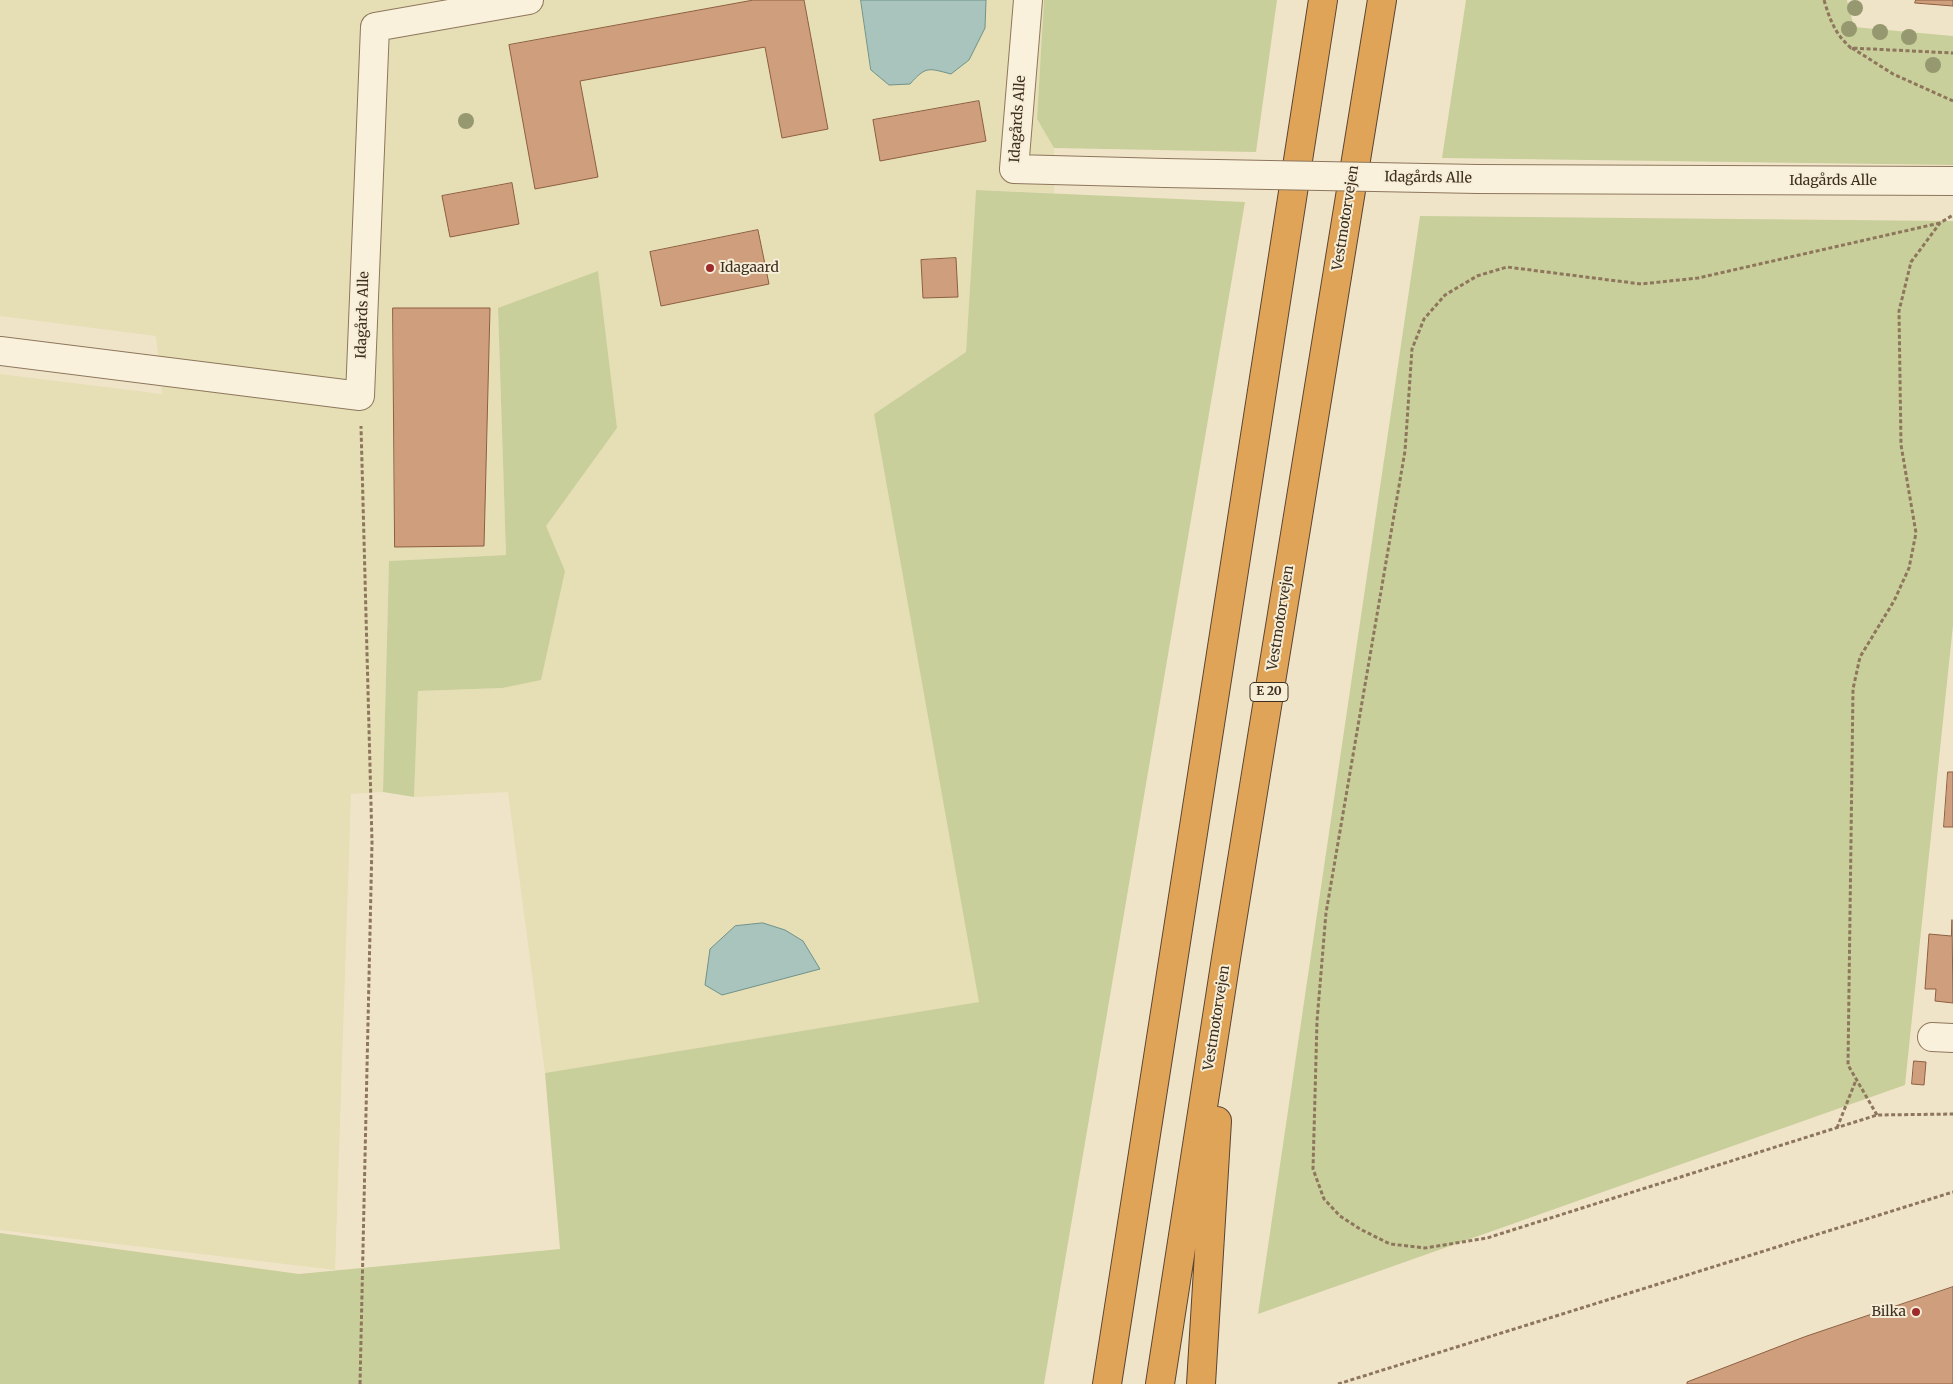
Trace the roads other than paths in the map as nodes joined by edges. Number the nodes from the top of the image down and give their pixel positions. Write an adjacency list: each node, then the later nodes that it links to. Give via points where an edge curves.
1 (529, 0): 6 (street, Idagårds Alle, via 375,27 360,396)
2 (1028, 0): 5 (street, Idagårds Alle, bridge, via 1014,169 1478,179)
3 (1322, 0): 8 (highway)
4 (1382, 0): 7 (highway, Vestmotorvejen / E 20)
5 (1953, 181)
6 (0, 350)
7 (1227, 952): 9 (highway, Vestmotorvejen / E 20); 10 (highway)
8 (1107, 1384)
9 (1160, 1384)
10 (1201, 1384)

